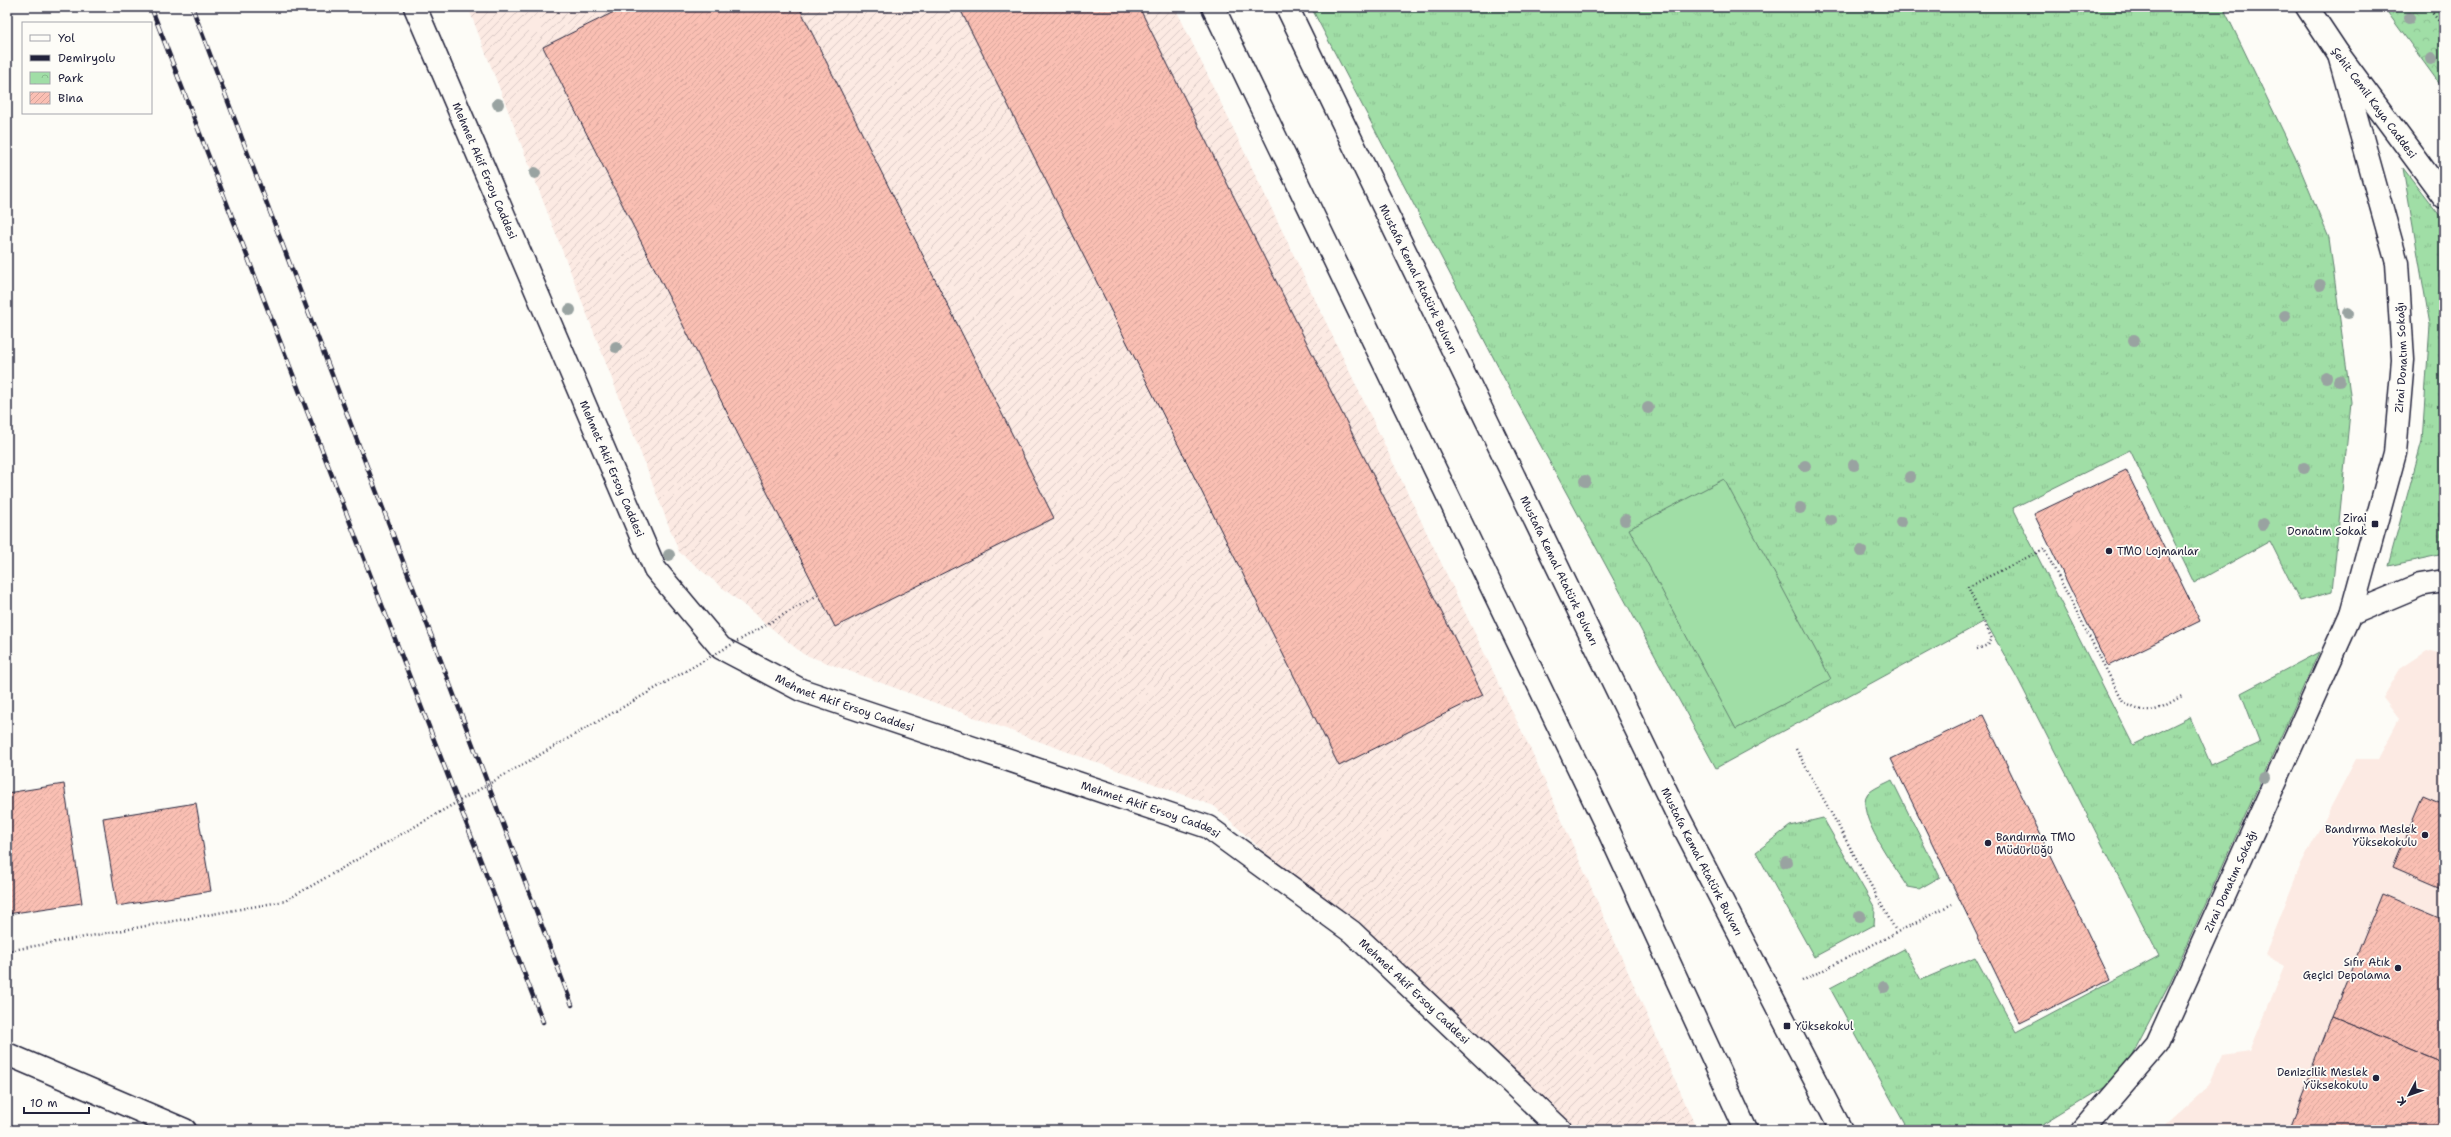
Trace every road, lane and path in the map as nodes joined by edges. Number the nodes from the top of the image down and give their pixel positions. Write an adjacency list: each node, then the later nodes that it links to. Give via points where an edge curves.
1 (415, 7): 21 (main road, Mehmet Akif Ersoy Caddesi, via 655,570 721,648 801,690 1208,827 1352,932)
2 (1213, 7): 22 (main road, via 1600,814)
3 (1287, 7): 18 (main road, Mustafa Kemal Atatürk Bulvarı, via 1674,807)
4 (2307, 7): 7 (main road, Şehit Cemil Kaya Caddesi)
5 (2428, 7): 6 (path)
6 (2444, 28)
7 (2339, 55): 8 (main road, Şehit Cemil Kaya Caddesi); 11 (main road, Zirai Donatım Sokağı, via 2396,263 2403,360 2394,453)
8 (2444, 197)
9 (2444, 581): 11 (main road, via 2420,585)
10 (818, 595): 17 (path, bridge, via 285,901)
11 (2351, 614): 24 (main road, Zirai Donatım Sokağı, via 2158,1044)
12 (1977, 649): 13 (path, via 1988,645 1992,639 1968,588 2044,548 2123,702 2139,711 2154,711)
13 (2184, 695)
14 (1796, 749): 16 (path)
15 (1952, 904): 16 (path)
16 (1896, 931): 18 (path)
17 (7, 950)
18 (1772, 997): 23 (main road, Mustafa Kemal Atatürk Bulvarı)
19 (7, 1054): 20 (main road)
20 (185, 1130)
21 (1561, 1130)
22 (1746, 1130)
23 (1842, 1130)
24 (2083, 1130)

